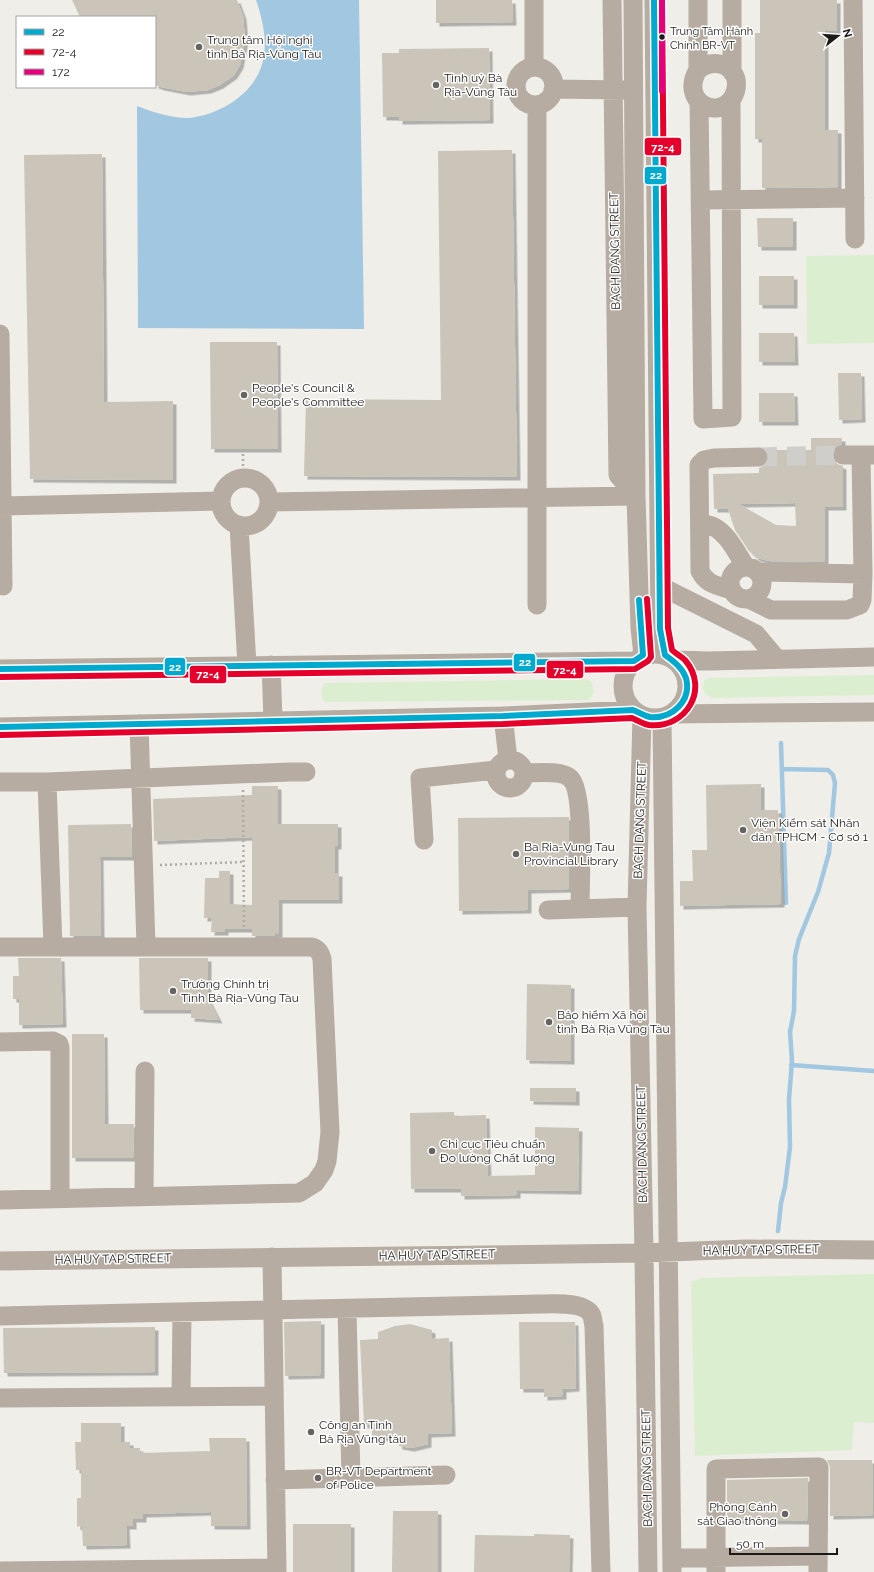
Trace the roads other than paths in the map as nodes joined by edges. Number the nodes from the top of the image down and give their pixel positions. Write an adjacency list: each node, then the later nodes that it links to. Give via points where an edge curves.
1 (534, 0): 8 (street)
2 (612, 0): 12 (street, BACH DANG STREET)
3 (633, 0): 13 (street, BACH DANG STREET)
4 (654, 0): 14 (street)
5 (698, 0): 9 (street)
6 (732, 0): 10 (street)
7 (853, 0): 18 (street)
8 (534, 67): 11 (street, via 542,68 549,73 553,80); 17 (street, via 525,69 516,82 521,98 528,103)
9 (698, 70): 10 (street, via 712,63 726,67); 15 (street, via 692,84 693,92)
10 (732, 72): 16 (street, via 737,87)
11 (553, 89): 12 (street); 17 (street, via 550,97)
12 (613, 90): 13 (street); 25 (street, BACH DANG STREET, via 618,475)
13 (634, 90): 14 (street); 25 (street, BACH DANG STREET)
14 (654, 91): 35 (street)
15 (699, 101): 16 (street, via 717,108); 19 (street)
16 (731, 101): 20 (street)
17 (537, 104): 26 (street)
18 (855, 198): 20 (street); 21 (street)
19 (700, 200): 20 (street); 20 (street, via 703,419 732,417)
20 (731, 200)
21 (856, 239)
22 (0, 334): 29 (street)
23 (859, 455): 33 (street)
24 (758, 457): 30 (street, via 714,458 704,460 699,465)
25 (636, 496): 26 (street); 40 (street, BACH DANG STREET, via 640,628)
26 (537, 498): 28 (street); 37 (street)
27 (221, 501): 28 (street, via 222,494 231,482 244,478 260,483); 29 (street); 31 (street, via 224,514)
28 (269, 502): 31 (street, via 267,512 259,521 249,526)
29 (2, 506): 34 (street)
30 (700, 523): 32 (street, via 713,526 719,531); 36 (street, via 700,572 703,578 708,583)
31 (239, 525): 44 (street)
32 (752, 570): 33 (street); 36 (street, via 737,570 730,578); 36 (street, via 761,577 761,588 754,597)
33 (863, 574): 36 (street, via 860,605 847,610 771,610)
34 (4, 586)
35 (660, 586): 38 (street); 41 (street, via 660,628)
36 (740, 596): 38 (street)
37 (537, 605)
38 (726, 619): 42 (street, via 756,634)
39 (874, 657): 42 (street)
40 (638, 658): 41 (street, via 654,653); 43 (street); 47 (street, via 627,670 623,680 626,701)
41 (670, 658): 42 (street, via 709,661); 49 (street, via 682,668 688,688 680,707)
42 (777, 660)
43 (271, 665): 44 (street); 50 (street)
44 (247, 666): 45 (street)
45 (0, 669)
46 (874, 712): 49 (street)
47 (638, 713): 48 (street); 49 (street, via 652,718); 60 (street, BACH DANG STREET)
48 (503, 716): 50 (street); 53 (street)
49 (667, 716): 72 (street, BACH DANG STREET)
50 (273, 720): 51 (street)
51 (139, 724): 52 (street); 56 (street)
52 (0, 727)
53 (502, 765): 55 (street, via 516,760); 55 (street, via 497,779 500,784 510,788 520,784); 59 (street, via 420,778)
54 (306, 772): 56 (street)
55 (525, 772): 61 (street, via 564,774 571,778 576,787 580,817)
56 (140, 778): 58 (street); 63 (street)
57 (0, 782): 58 (street)
58 (47, 782): 65 (street)
59 (424, 840)
60 (637, 907): 61 (street); 73 (street, BACH DANG STREET)
61 (580, 909): 62 (street)
62 (548, 910)
63 (146, 946): 65 (street); 68 (street, via 317,949 322,958 330,1132 328,1162 324,1170 315,1183 299,1193)
64 (0, 947): 65 (street)
65 (53, 947)
66 (0, 1042): 69 (street, via 53,1041 59,1044)
67 (145, 1071): 68 (street)
68 (144, 1197): 69 (street)
69 (60, 1199): 70 (street)
70 (0, 1200)
71 (874, 1250): 72 (street, HA HUY TAP STREET, via 747,1249)
72 (668, 1252): 73 (street, HA HUY TAP STREET); 87 (street, BACH DANG STREET)
73 (644, 1253): 74 (street, HA HUY TAP STREET); 93 (street, BACH DANG STREET)
74 (272, 1258): 75 (street, HA HUY TAP STREET); 77 (street)
75 (0, 1261)
76 (347, 1309): 77 (street); 84 (street); 92 (street, via 566,1304 588,1310 594,1326)
77 (273, 1310): 78 (street); 81 (street)
78 (182, 1312): 79 (street); 80 (street)
79 (0, 1316)
80 (181, 1396): 81 (street); 82 (street)
81 (274, 1396): 85 (street)
82 (0, 1398)
83 (446, 1475): 84 (street)
84 (351, 1478): 85 (street)
85 (275, 1480): 89 (street)
86 (818, 1564): 88 (street); 88 (street, via 819,1466 716,1469)
87 (672, 1565): 88 (street)
88 (715, 1565)
89 (277, 1570): 90 (street)
90 (185, 1571): 91 (street)
91 (0, 1572)
92 (601, 1572)
93 (648, 1572)

